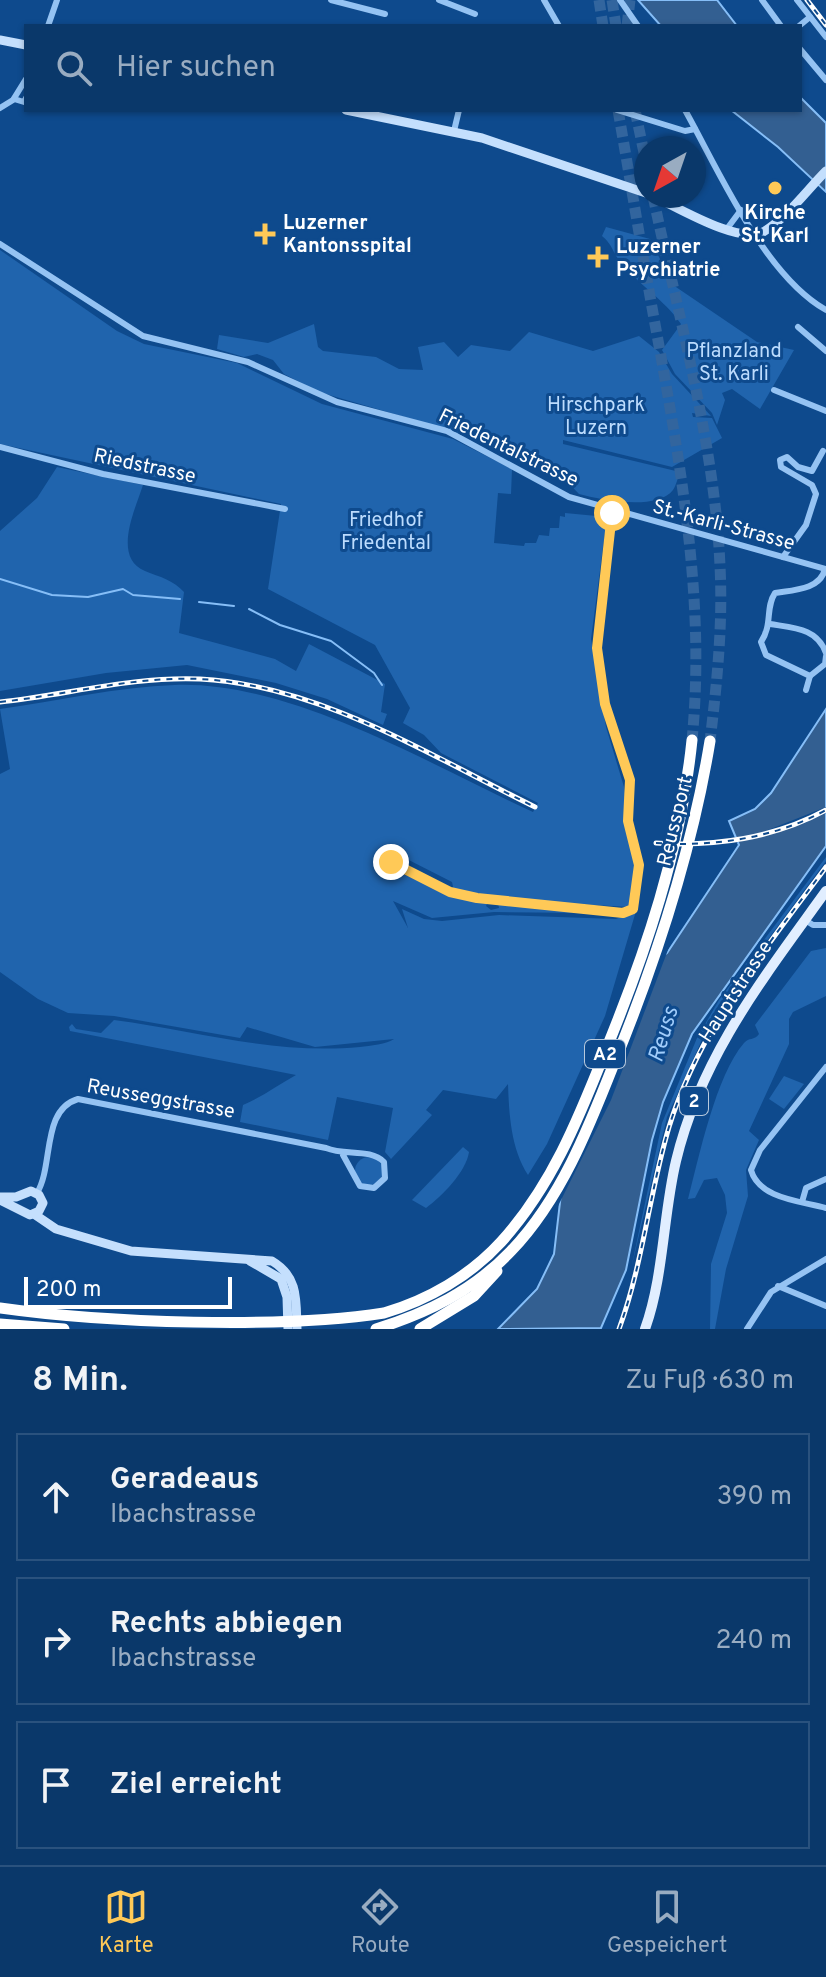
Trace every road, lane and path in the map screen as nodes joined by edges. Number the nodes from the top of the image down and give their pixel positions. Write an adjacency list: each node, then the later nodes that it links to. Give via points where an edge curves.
1 (57, 0): 11 (street)
2 (331, 0): 8 (street)
3 (439, 0): 9 (street)
4 (544, 0): 12 (street)
5 (620, 0): 13 (street)
6 (762, 0): 14 (street)
7 (797, 0): 10 (street)
8 (385, 14)
9 (475, 14)
10 (810, 17): 15 (street); 16 (street)
11 (49, 24)
12 (558, 24)
13 (637, 24)
14 (780, 24)
15 (801, 24)
16 (826, 37)
17 (0, 40): 18 (main road)
18 (24, 45)
19 (802, 51): 20 (street)
20 (826, 80)
21 (24, 82): 22 (street)
22 (14, 99): 23 (street); 24 (street)
23 (24, 102)
24 (0, 108)
25 (356, 112): 32 (main road)
26 (459, 112): 32 (street)
27 (623, 112): 30 (street)
28 (647, 112): 30 (street)
29 (686, 112): 31 (street)
30 (650, 121): 31 (street)
31 (695, 129): 36 (street)
32 (454, 131): 34 (main road)
33 (826, 171): 38 (main road)
34 (634, 188)
35 (679, 208): 37 (main road)
36 (741, 210): 37 (street); 38 (street)
37 (726, 230): 38 (main road)
38 (757, 235): 40 (street, via 802,293)
39 (0, 244): 48 (street, Friedentalstrasse, via 143,336 248,362 337,402 447,431 553,491)
40 (826, 310)
41 (798, 327): 42 (street)
42 (826, 351)
43 (774, 390): 44 (street)
44 (826, 411)
45 (0, 447): 47 (street, Riedstrasse, via 103,474)
46 (823, 451): 49 (street, via 812,471 787,457 780,460 816,494 806,525)
47 (285, 509)
48 (613, 510): 49 (street, St.-Karli-Strasse); 57 (street, via 597,648 605,704 630,780 628,821 639,865 633,909 623,913 477,898 450,892)
49 (783, 557): 50 (street, St.-Karli-Strasse)
50 (826, 569): 51 (street, via 814,585 775,593)
51 (770, 624): 52 (street, via 817,636); 53 (street, via 762,650)
52 (826, 655): 53 (street, via 825,664)
53 (810, 676): 54 (street)
54 (806, 690)
55 (692, 740): 77 (highway, A2, via 679,824 656,913 574,1128 541,1189 500,1243 466,1273 422,1299 363,1318 308,1325 197,1326)
56 (710, 741): 73 (highway, Reussport / A2, via 694,827 602,1095 572,1159)
57 (391, 862)
58 (826, 891): 59 (main road, Hauptstrasse / 2)
59 (809, 923): 60 (street); 85 (main road, Hauptstrasse / 2, via 736,1017 698,1090 675,1162)
60 (826, 925)
61 (826, 1070): 67 (street, via 760,1150 751,1170 760,1187)
62 (343, 1155): 62 (street, Reusseggstrasse, via 360,1186 374,1188 385,1178 386,1166 379,1157); 64 (street, Reusseggstrasse, via 78,1099 56,1116)
63 (826, 1179): 67 (street, via 806,1188)
64 (37, 1193): 65 (main road); 68 (main road)
65 (22, 1195): 66 (main road); 69 (main road)
66 (0, 1198): 69 (main road)
67 (802, 1202): 70 (street)
68 (42, 1206): 71 (main road); 72 (main road)
69 (20, 1208): 71 (main road)
70 (826, 1208)
71 (34, 1214): 72 (main road)
72 (68, 1231): 78 (main road, via 149,1254 270,1260 294,1285)
73 (509, 1254): 83 (highway, A2, via 447,1301); 84 (highway, via 474,1296)
74 (826, 1259): 75 (street)
75 (778, 1286): 76 (street); 86 (street)
76 (826, 1306)
77 (0, 1308)
78 (292, 1316): 81 (main road); 82 (main road)
79 (0, 1324): 80 (highway)
80 (64, 1329)
81 (288, 1329)
82 (297, 1329)
83 (376, 1329)
84 (420, 1329)
85 (645, 1329)
86 (747, 1329)

